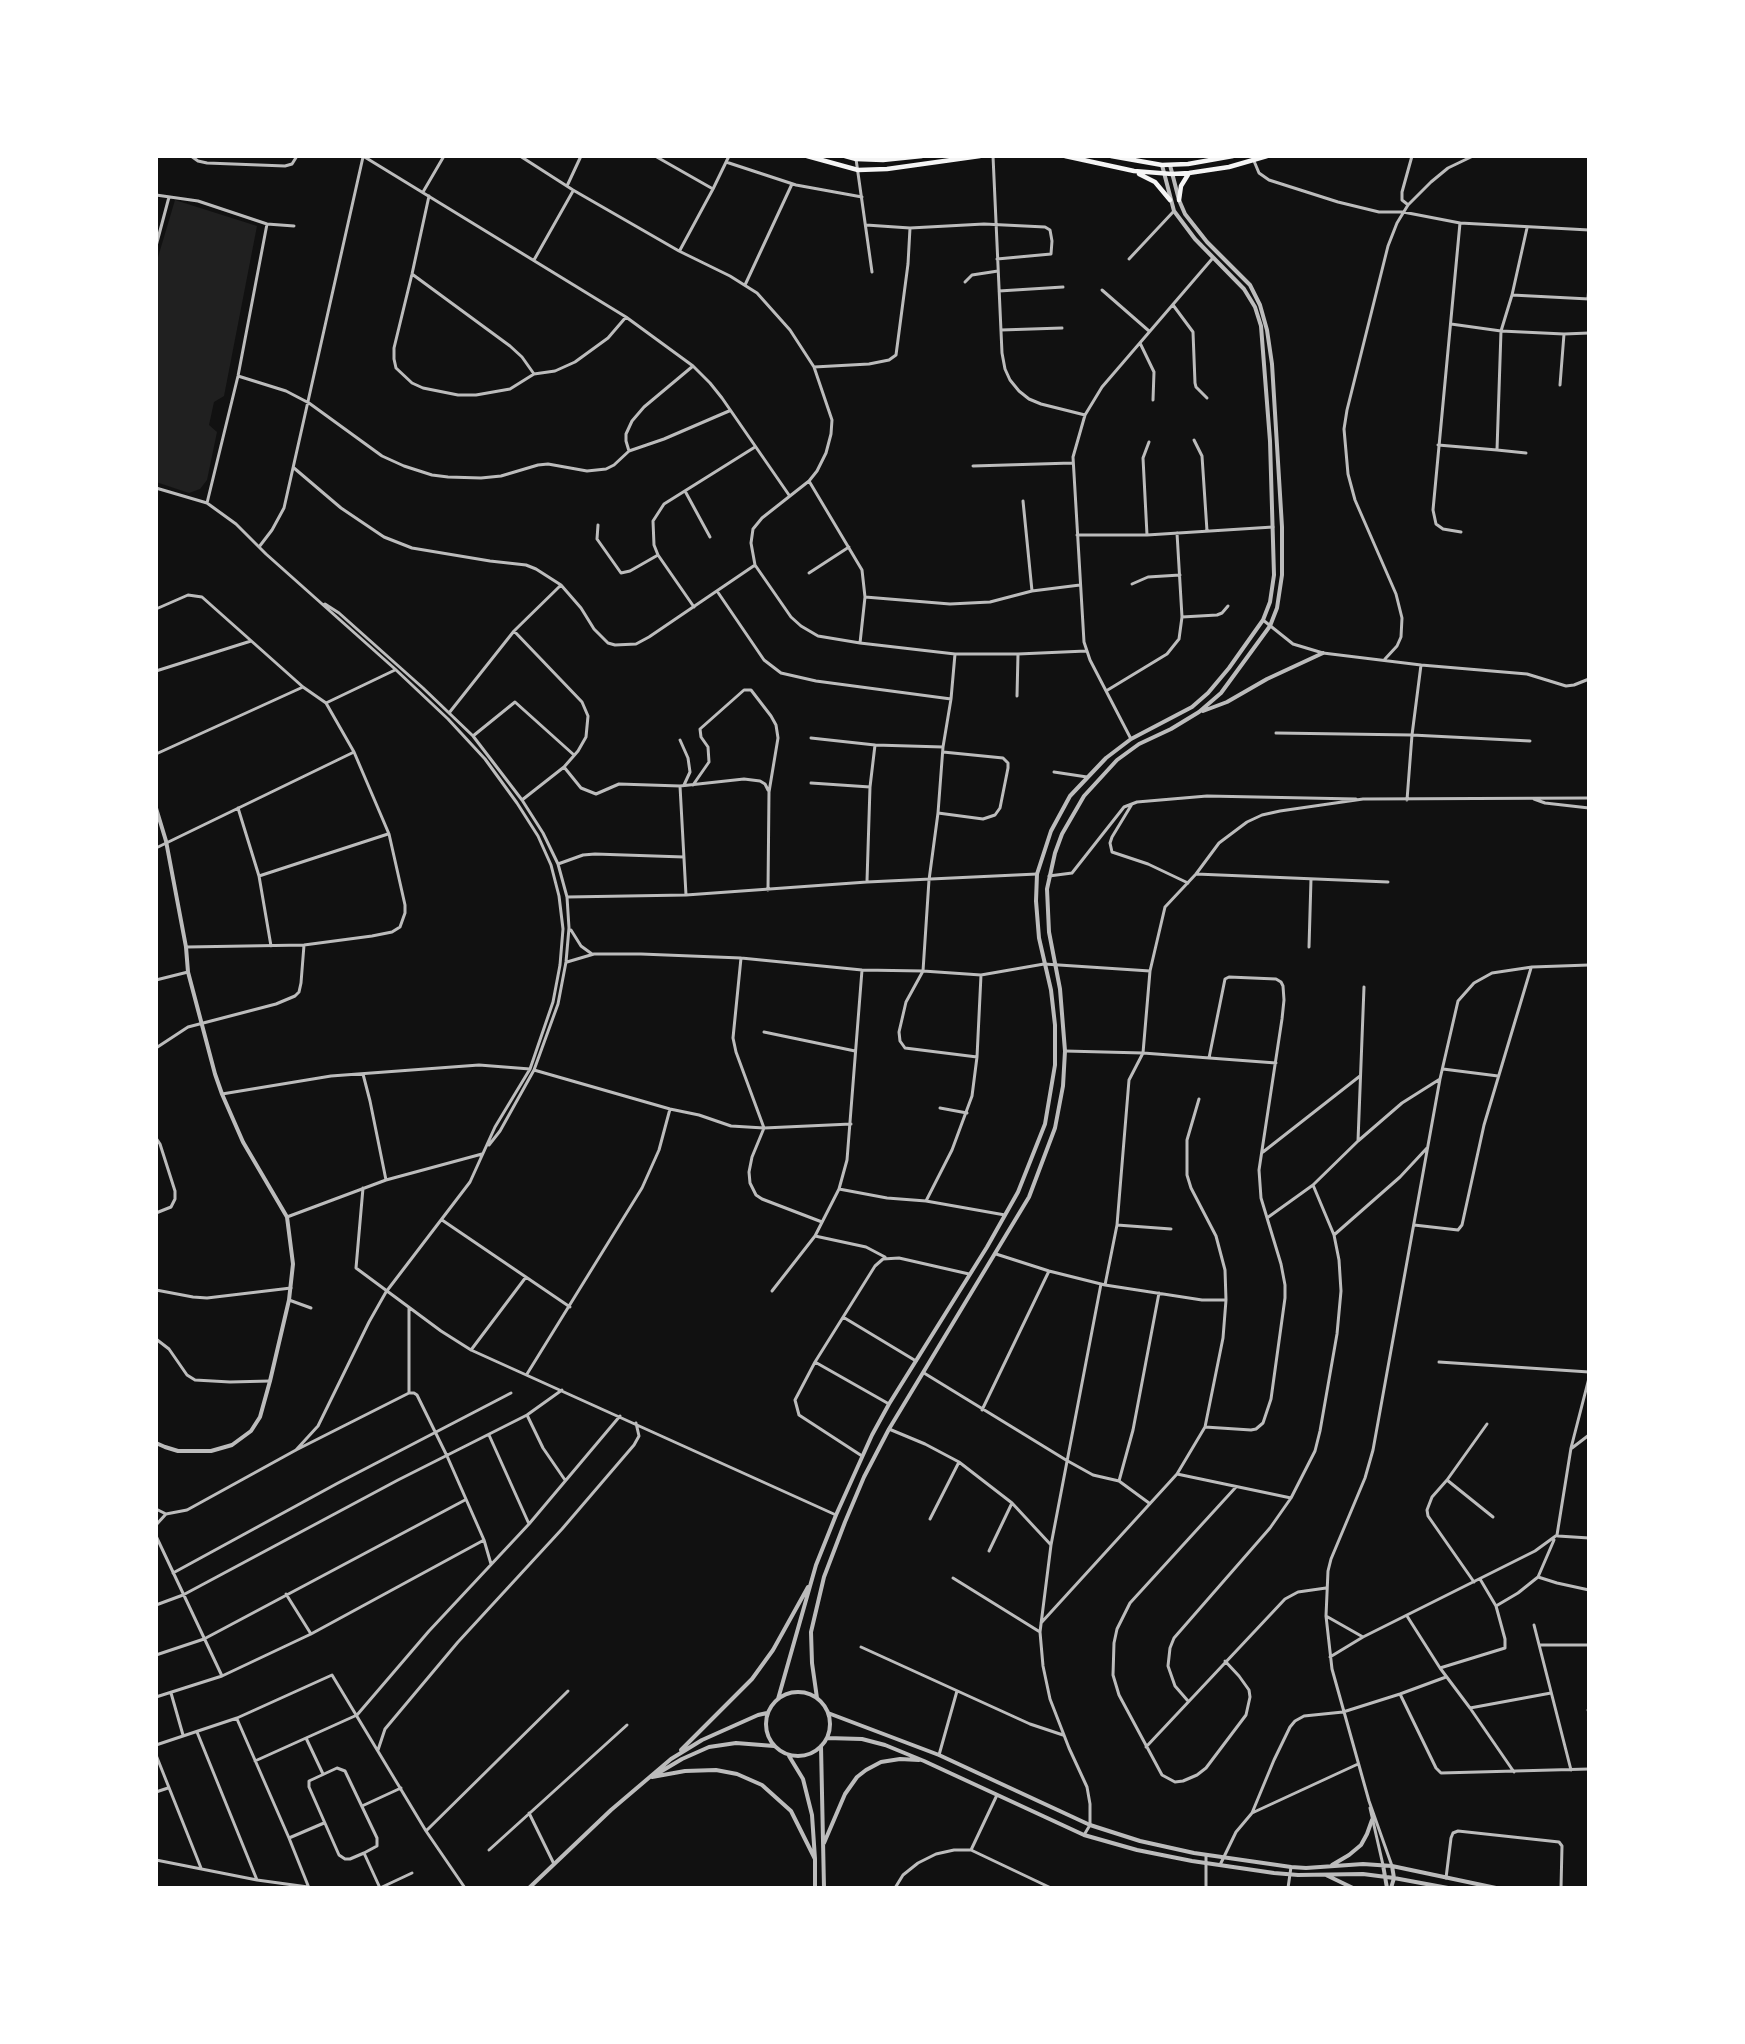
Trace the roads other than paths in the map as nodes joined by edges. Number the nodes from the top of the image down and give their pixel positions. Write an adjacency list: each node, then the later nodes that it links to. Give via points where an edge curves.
1 (191, 156): 2 (street, via 207,163 277,166 292,164)
2 (297, 156)
3 (363, 156): 35 (street); 87 (street)
4 (444, 156): 35 (street)
5 (520, 156): 32 (street)
6 (581, 156): 32 (street)
7 (655, 156): 33 (street)
8 (729, 156): 23 (street)
9 (807, 156): 26 (main road)
10 (845, 156): 20 (main road)
11 (922, 156): 20 (main road)
12 (980, 156): 26 (main road)
13 (993, 156): 48 (street)
14 (1065, 156): 27 (main road)
15 (1111, 156): 21 (main road)
16 (1233, 156): 25 (main road)
17 (1267, 156): 22 (main road)
18 (1412, 156): 42 (street, via 1402,192 1402,200)
19 (1473, 156): 42 (street, via 1448,168)
20 (856, 159): 26 (street)
21 (1147, 160): 24 (main road)
22 (1254, 161): 30 (main road); 44 (street, via 1259,173 1269,180 1358,207)
23 (726, 162): 31 (street); 33 (street)
24 (1162, 165): 25 (main road); 28 (street)
25 (1170, 165): 29 (street)
26 (858, 170): 39 (street)
27 (1134, 171): 28 (main road); 40 (main road, via 1155,182)
28 (1163, 174): 29 (main road); 40 (street)
29 (1172, 174): 30 (main road); 41 (street)
30 (1189, 174): 41 (main road, via 1181,186)
31 (792, 184): 39 (street); 63 (street)
32 (567, 186): 34 (street)
33 (713, 189): 54 (street)
34 (573, 190): 54 (street); 58 (street)
35 (423, 192): 37 (street)
36 (156, 195): 38 (street)
37 (429, 196): 58 (street); 61 (street)
38 (168, 197): 46 (street, via 198,201); 53 (street)
39 (862, 197): 47 (street)
40 (1170, 200): 43 (street)
41 (1179, 200): 131 (street, via 1200,233 1250,285 1267,330 1282,559 1281,589)
42 (1408, 205): 44 (street)
43 (1174, 211): 56 (street); 57 (street)
44 (1403, 212): 45 (street); 139 (street, via 1388,246 1344,429 1355,500 1396,594 1402,618 1401,637)
45 (1460, 223): 51 (street); 72 (street)
46 (267, 224): 49 (street); 83 (street)
47 (866, 225): 50 (street); 60 (street)
48 (996, 225): 50 (street); 55 (street); 55 (street, via 1045,227 1051,232 1052,241 1050,254)
49 (294, 226)
50 (910, 228): 81 (street, via 896,355 870,364)
51 (1527, 228): 52 (street); 68 (street)
52 (1589, 230)
53 (156, 246)
54 (679, 251): 63 (street)
55 (998, 259): 59 (street)
56 (1129, 259)
57 (1212, 259): 70 (street); 107 (street, via 1244,289 1260,326)
58 (534, 260): 71 (street)
59 (998, 271): 62 (street, via 972,275); 67 (street)
60 (872, 272)
61 (412, 274): 82 (street, via 510,346); 82 (street, via 393,358 403,376 423,388 476,395 510,389)
62 (965, 282)
63 (745, 285): 81 (street, via 776,313)
64 (1589, 285): 69 (street)
65 (1063, 287): 67 (street)
66 (1102, 290): 76 (street)
67 (999, 291): 74 (street)
68 (1512, 295): 69 (street); 75 (street)
69 (1588, 299)
70 (1173, 305): 76 (street); 85 (street, via 1193,332 1195,383)
71 (626, 317): 80 (street); 82 (street, via 608,338 575,362 555,371)
72 (1450, 324): 75 (street); 92 (street)
73 (1062, 328): 74 (street)
74 (1001, 330): 89 (street, via 1005,369 1018,390 1041,404)
75 (1501, 330): 78 (street); 94 (street)
76 (1149, 331): 79 (street)
77 (1589, 333): 78 (street)
78 (1564, 334): 84 (street)
79 (1140, 343): 86 (street, via 1154,372); 89 (street, via 1102,387)
80 (693, 366): 88 (street); 95 (street, via 632,421 626,434)
81 (814, 367): 100 (street, via 832,427 826,453)
82 (534, 374)
83 (238, 376): 87 (street); 105 (street)
84 (1560, 385)
85 (1207, 398)
86 (1154, 400)
87 (309, 403): 95 (street, via 382,456 432,475 481,478 548,464 597,471 614,465); 99 (street)
88 (730, 411): 93 (street); 95 (street)
89 (1085, 415): 97 (street)
90 (1194, 440): 108 (street, via 1202,456)
91 (1149, 442): 112 (street, via 1143,458)
92 (1438, 445): 94 (street); 109 (street, via 1434,518 1443,529)
93 (755, 447): 102 (street); 103 (street)
94 (1497, 450): 96 (street)
95 (629, 451)
96 (1526, 453)
97 (1072, 463): 98 (street); 111 (street)
98 (973, 466)
99 (294, 468): 114 (street, via 284,508); 121 (street, via 341,508 384,537 412,548 526,565)
100 (809, 481): 103 (street); 115 (street)
101 (156, 488): 105 (street)
102 (685, 491): 113 (street); 116 (street, via 656,513 652,528)
103 (789, 495): 117 (street, via 753,529)
104 (1023, 501): 124 (street)
105 (207, 503): 114 (street)
106 (598, 525): 116 (street, via 597,539 621,573)
107 (1273, 527): 108 (street); 130 (street, via 1273,587)
108 (1207, 531): 110 (street)
109 (1461, 532)
110 (1178, 533): 112 (street); 119 (street)
111 (1077, 535): 112 (street); 122 (street)
112 (1147, 535)
113 (710, 537)
114 (259, 547): 141 (street)
115 (849, 548): 118 (street); 125 (street, via 862,570)
116 (658, 555): 127 (street)
117 (755, 565): 123 (street); 134 (street, via 801,626 818,636)
118 (809, 573)
119 (1180, 575): 120 (street, via 1148,577); 129 (street)
120 (1132, 584)
121 (561, 585): 127 (street, via 594,629 615,645 636,644); 132 (street)
122 (1080, 585): 124 (street); 135 (street)
123 (717, 591): 127 (street); 147 (street, via 764,660 781,673)
124 (1032, 591): 125 (street, via 990,602 950,604)
125 (865, 597): 134 (street)
126 (1228, 606): 129 (street, via 1217,615)
127 (694, 607)
128 (156, 609): 133 (street, via 188,595 198,595)
129 (1182, 618): 145 (street, via 1179,639 1167,654)
130 (1263, 620): 131 (street); 155 (street, via 1200,701)
131 (1270, 626): 136 (street, via 1293,644); 149 (street, via 1221,693)
132 (514, 631): 150 (street); 162 (street, via 586,708 587,732)
133 (251, 641): 142 (street); 144 (street)
134 (860, 643): 137 (street)
135 (1086, 651): 138 (street); 145 (street)
136 (1323, 653): 139 (street); 149 (street, via 1227,702)
137 (955, 654): 138 (street); 147 (street)
138 (1018, 654): 146 (street)
139 (1385, 659): 140 (street)
140 (1421, 665): 143 (street, via 1527,674 1566,686); 152 (street)
141 (397, 668): 148 (street); 150 (street); 209 (street, via 485,759 538,836 559,896 563,929)
142 (156, 671)
143 (1589, 680)
144 (303, 687): 148 (street); 161 (street)
145 (1106, 691): 155 (street)
146 (1017, 696)
147 (951, 699): 159 (street)
148 (326, 703): 160 (street)
149 (1199, 712): 189 (street, via 1139,744 1095,782 1062,834)
150 (449, 713): 153 (street)
151 (1276, 733): 152 (street)
152 (1412, 735): 157 (street); 175 (street)
153 (473, 736): 162 (street, via 515,702); 173 (street)
154 (811, 738): 158 (street)
155 (1131, 739): 165 (street)
156 (680, 740): 168 (street, via 690,772)
157 (1530, 741)
158 (875, 746): 159 (street); 169 (street)
159 (943, 750): 180 (street); 180 (street, via 1003,758 1008,768 995,815 983,819)
160 (354, 752): 178 (street); 181 (street)
161 (156, 754)
162 (574, 755): 163 (street)
163 (564, 767): 168 (street, via 581,788 596,794 619,784); 173 (street)
164 (1054, 772): 165 (street)
165 (1087, 777): 186 (street, via 1070,796 1051,831)
166 (811, 783): 169 (street)
167 (693, 784): 168 (street); 170 (street, via 754,779 765,784); 170 (street, via 710,762 700,729 748,688 776,725 778,738)
168 (682, 786): 184 (street)
169 (870, 787): 192 (street)
170 (769, 792): 195 (street)
171 (1532, 798): 172 (street); 175 (street); 179 (street)
172 (1589, 798)
173 (522, 800): 185 (street)
174 (1363, 800): 175 (street); 176 (street, via 1207,796); 187 (street, via 1262,815 1219,843)
175 (1407, 800)
176 (1133, 803): 189 (street, via 1118,813 1072,873); 194 (street, via 1112,837 1112,852)
177 (156, 808): 182 (street)
178 (238, 808): 182 (street); 188 (street)
179 (1589, 808)
180 (938, 813): 191 (street)
181 (389, 834): 188 (street); 199 (street, via 405,904 400,927 372,936)
182 (166, 841): 183 (street); 201 (street)
183 (156, 848)
184 (684, 857): 185 (street, via 595,854); 196 (street)
185 (558, 864): 197 (street)
186 (1037, 874): 191 (street); 206 (street)
187 (1196, 874): 190 (street); 194 (street)
188 (259, 876): 200 (street)
189 (1049, 876): 207 (street, via 1049,932)
190 (1311, 879): 193 (street); 202 (street)
191 (929, 880): 192 (street); 212 (street)
192 (867, 882): 195 (street)
193 (1388, 882)
194 (1188, 883): 213 (street, via 1165,907)
195 (768, 890): 196 (street)
196 (686, 896): 197 (street)
197 (567, 897): 198 (street)
198 (569, 927): 203 (street, via 581,946); 205 (street)
199 (304, 945): 200 (street); 218 (street, via 301,983 295,996)
200 (271, 946): 201 (street)
201 (186, 947): 214 (street)
202 (1309, 947)
203 (594, 954): 204 (street); 205 (street)
204 (741, 958): 211 (street); 239 (street, via 733,1038)
205 (566, 962): 209 (street); 228 (street, via 558,1004)
206 (1044, 964): 207 (street); 215 (street); 251 (street, via 1055,1025 1051,1095 1033,1158)
207 (1055, 964): 213 (street); 221 (street)
208 (1589, 964): 210 (street)
209 (560, 965): 228 (street)
210 (1532, 968): 227 (street, via 1492,973 1464,993 1458,1001); 231 (street)
211 (862, 970): 212 (street); 222 (street)
212 (923, 971): 215 (street); 224 (street, via 903,1010 901,1044 908,1049)
213 (1150, 971): 223 (street)
214 (188, 972): 216 (street); 218 (street)
215 (981, 975): 224 (street)
216 (156, 980)
217 (1364, 987): 230 (street)
218 (202, 1022): 220 (street, via 178,1032); 233 (street)
219 (764, 1032): 222 (street)
220 (156, 1048)
221 (1065, 1051): 223 (street); 261 (street, via 1062,1096 1050,1145 1029,1197)
222 (855, 1052): 238 (street)
223 (1143, 1053): 225 (street); 256 (street, via 1129,1080)
224 (977, 1058): 237 (street)
225 (1209, 1058): 226 (street); 226 (street, via 1224,979 1276,979 1283,986 1284,1000)
226 (1276, 1063): 243 (street)
227 (1443, 1069): 231 (street); 232 (street)
228 (532, 1070): 229 (street, via 479,1065); 236 (street); 244 (street)
229 (363, 1074): 233 (street); 245 (street)
230 (1360, 1075): 241 (street); 243 (street)
231 (1498, 1076): 257 (street, via 1462,1225 1458,1230)
232 (1440, 1079): 241 (street, via 1402,1103); 242 (street)
233 (222, 1094): 252 (street, via 243,1143)
234 (1199, 1099): 273 (street, via 1187,1140 1187,1175 1216,1236 1225,1270)
235 (940, 1108): 237 (street)
236 (670, 1109): 239 (street, via 726,1125); 274 (street, via 659,1150 642,1188)
237 (967, 1113): 249 (street)
238 (851, 1124): 239 (street); 248 (street)
239 (764, 1128): 255 (street, via 749,1172 756,1195)
240 (156, 1138): 250 (street, via 175,1199 171,1207)
241 (1358, 1141): 246 (street)
242 (1428, 1147): 257 (street); 259 (street)
243 (1262, 1153): 253 (street, via 1259,1183)
244 (482, 1154): 245 (street); 254 (street, via 470,1182)
245 (386, 1180): 247 (street)
246 (1313, 1185): 253 (street); 259 (street)
247 (363, 1188): 252 (street); 270 (street, via 356,1268)
248 (839, 1189): 249 (street); 255 (street)
249 (926, 1202): 251 (street)
250 (156, 1213)
251 (1005, 1215): 264 (street)
252 (287, 1217): 267 (street, via 293,1264)
253 (1267, 1218): 297 (street, via 1285,1285 1271,1399 1263,1423 1256,1429)
254 (442, 1220): 265 (street); 270 (street)
255 (822, 1222): 260 (street)
256 (1117, 1225): 258 (street); 266 (street)
257 (1414, 1225): 338 (street, via 1373,1450 1331,1559)
258 (1171, 1229)
259 (1334, 1235): 314 (street, via 1341,1291 1328,1393 1315,1450)
260 (815, 1236): 262 (street, via 866,1247); 269 (street)
261 (996, 1254): 263 (street); 284 (street)
262 (887, 1258): 264 (street); 277 (street, via 875,1266)
263 (1049, 1271): 266 (street); 292 (street)
264 (969, 1274): 280 (street)
265 (525, 1277): 274 (street); 279 (street)
266 (1103, 1284): 271 (street); 307 (street)
267 (291, 1288): 268 (street, via 207,1298); 272 (street)
268 (156, 1290)
269 (772, 1291)
270 (386, 1292): 276 (street); 304 (street, via 318,1426)
271 (1159, 1293): 273 (street); 312 (street, via 1133,1430)
272 (289, 1300): 275 (street); 287 (street)
273 (1226, 1300): 297 (street, via 1223,1338)
274 (570, 1307): 285 (street)
275 (310, 1308)
276 (409, 1308): 279 (street); 289 (street)
277 (843, 1317): 280 (street); 281 (street)
278 (156, 1339): 287 (street, via 195,1380)
279 (471, 1350): 285 (street)
280 (916, 1360): 291 (street)
281 (816, 1362): 291 (street); 306 (street, via 795,1400 799,1415)
282 (1439, 1362): 283 (street)
283 (1589, 1372)
284 (924, 1373): 292 (street); 298 (street)
285 (527, 1374): 288 (street)
286 (1589, 1377): 303 (street)
287 (270, 1381): 302 (street, via 256,1423 232,1445 212,1451 178,1451)
288 (562, 1390): 293 (street); 294 (street)
289 (409, 1393): 299 (street, via 417,1395); 304 (street)
290 (511, 1393): 299 (street)
291 (889, 1404): 306 (street)
292 (982, 1410): 307 (street)
293 (527, 1415): 300 (street); 310 (street)
294 (620, 1416): 295 (street); 310 (street)
295 (636, 1423): 320 (street); 386 (street, via 639,1436 634,1446 450,1651 386,1729)
296 (1487, 1424): 311 (street)
297 (1205, 1426): 309 (street)
298 (889, 1429): 308 (street); 367 (street, via 849,1513 814,1614 811,1647)
299 (436, 1433): 305 (street); 332 (street)
300 (489, 1435): 305 (street); 323 (street)
301 (1589, 1435): 303 (street)
302 (156, 1443)
303 (1571, 1448): 326 (street)
304 (296, 1450): 319 (street, via 187,1510)
305 (447, 1456): 315 (street); 341 (street)
306 (862, 1456): 320 (street)
307 (1066, 1460): 312 (street, via 1093,1474); 329 (street)
308 (959, 1462): 316 (street); 322 (street)
309 (1177, 1474): 313 (street); 317 (street)
310 (565, 1480): 323 (street)
311 (1447, 1480): 321 (street); 337 (street, via 1432,1497 1427,1513)
312 (1119, 1481): 317 (street)
313 (1236, 1487): 314 (street); 385 (street, via 1130,1603 1117,1629 1113,1675)
314 (1291, 1498): 369 (street, via 1264,1535 1174,1638 1168,1666 1175,1686)
315 (465, 1499): 328 (street); 340 (street)
316 (1012, 1503): 329 (street); 330 (street)
317 (1149, 1503): 346 (street)
318 (156, 1509): 319 (street)
319 (166, 1514): 324 (street)
320 (836, 1515): 336 (street)
321 (1493, 1517)
322 (930, 1519)
323 (529, 1524): 331 (street)
324 (156, 1525)
325 (156, 1536): 332 (street)
326 (1556, 1537): 327 (street); 333 (street); 335 (street)
327 (1589, 1538)
328 (484, 1540): 331 (street); 349 (street)
329 (1051, 1545): 346 (street)
330 (989, 1551)
331 (491, 1563): 374 (street)
332 (173, 1573): 341 (street)
333 (1538, 1577): 339 (street); 343 (street)
334 (953, 1578): 348 (street)
335 (1480, 1579): 337 (street); 343 (street)
336 (811, 1581): 368 (street); 390 (street, via 779,1641 752,1679)
337 (1473, 1582): 344 (street)
338 (1326, 1588): 345 (street); 357 (street, via 1305,1590 1285,1599)
339 (1589, 1590)
340 (286, 1594): 349 (street); 351 (street)
341 (183, 1595): 342 (street); 351 (street)
342 (156, 1605)
343 (1497, 1606): 358 (street, via 1505,1648)
344 (1407, 1616): 350 (street); 358 (street)
345 (1326, 1617): 350 (street); 356 (street)
346 (1041, 1623): 348 (street)
347 (1534, 1625): 352 (street)
348 (1040, 1632): 378 (street, via 1045,1680)
349 (311, 1634): 359 (street)
350 (1363, 1637): 356 (street)
351 (204, 1638): 355 (street); 359 (street)
352 (1540, 1645): 353 (street); 364 (street)
353 (1589, 1645)
354 (861, 1647): 362 (street)
355 (156, 1655)
356 (1330, 1658): 371 (street)
357 (1225, 1661): 369 (street); 385 (street, via 1245,1684 1249,1704 1246,1715 1206,1768 1192,1779 1175,1782 1162,1775)
358 (1440, 1668): 360 (street)
359 (222, 1676): 363 (street)
360 (1446, 1677): 365 (street); 370 (street)
361 (568, 1691): 411 (street)
362 (957, 1691): 378 (street); 389 (street)
363 (171, 1693): 366 (street); 379 (street)
364 (1552, 1693): 370 (street); 395 (street)
365 (1400, 1694): 371 (street); 396 (street, via 1441,1773)
366 (156, 1697)
367 (817, 1698): 368 (street, via 800,1692); 373 (street)
368 (778, 1699): 372 (street)
369 (1188, 1701): 385 (street)
370 (1470, 1708): 396 (street)
371 (1342, 1712): 393 (street); 407 (street, via 1304,1716 1292,1724)
372 (767, 1713): 383 (street, via 766,1730); 390 (street, via 702,1740)
373 (828, 1713): 380 (street); 389 (street)
374 (357, 1715): 375 (street, via 332,1675); 381 (street); 386 (street)
375 (237, 1718): 377 (street); 391 (street)
376 (627, 1725): 406 (street)
377 (197, 1732): 379 (street); 436 (street)
378 (1063, 1735): 410 (street, via 1087,1786)
379 (183, 1736): 382 (street)
380 (827, 1737): 384 (street); 392 (street, via 862,1738)
381 (306, 1738): 391 (street); 397 (street)
382 (156, 1745)
383 (774, 1746): 388 (street); 398 (street, via 736,1743 709,1747)
384 (821, 1746): 388 (street, via 806,1755); 414 (street)
385 (1146, 1747)
386 (378, 1750): 401 (street)
387 (156, 1755): 400 (street)
388 (789, 1755): 420 (street, via 807,1793)
389 (939, 1755): 410 (street)
390 (671, 1759): 399 (street)
391 (255, 1761): 413 (street)
392 (924, 1761): 403 (street); 414 (street, via 881,1762 857,1777 845,1794)
393 (1358, 1764): 404 (street); 407 (street)
394 (1589, 1769): 395 (street)
395 (1571, 1770): 396 (street)
396 (1514, 1772)
397 (323, 1774): 405 (street, via 337,1768 345,1771); 409 (street, via 308,1783)
398 (652, 1777): 399 (street); 420 (street, via 716,1770 762,1785 791,1811)
399 (642, 1783): 423 (street)
400 (168, 1788): 402 (street); 429 (street)
401 (401, 1788): 405 (street); 411 (street)
402 (156, 1792)
403 (997, 1795): 412 (street); 416 (street)
404 (1369, 1800): 408 (street); 427 (street)
405 (362, 1806): 417 (street, via 378,1841 376,1847)
406 (529, 1813): 415 (street); 423 (street)
407 (1252, 1813): 419 (street, via 1236,1832)
408 (1372, 1820): 424 (street); 426 (street, via 1357,1850)
409 (324, 1822): 413 (street); 417 (street, via 342,1857 350,1859)
410 (1090, 1825): 412 (street); 418 (street)
411 (426, 1831): 439 (street)
412 (1084, 1835): 422 (street)
413 (290, 1838): 437 (street)
414 (824, 1843): 442 (street)
415 (489, 1850)
416 (971, 1850): 443 (street, via 954,1850 927,1858 903,1875); 444 (street)
417 (364, 1853): 438 (street)
418 (1206, 1855): 419 (street); 422 (street)
419 (1224, 1858): 425 (street); 428 (street)
420 (816, 1859): 441 (street)
421 (156, 1860): 429 (street)
422 (1205, 1863): 425 (street); 445 (street)
423 (554, 1864): 440 (street)
424 (1383, 1865): 426 (street); 427 (street); 433 (street)
425 (1220, 1866): 431 (street)
426 (1330, 1866): 428 (street)
427 (1392, 1866): 434 (street); 435 (street)
428 (1291, 1867): 431 (street)
429 (201, 1868): 436 (street)
430 (412, 1874): 438 (street)
431 (1289, 1874): 432 (street); 446 (street)
432 (1325, 1874): 433 (street); 447 (street)
433 (1386, 1877): 434 (street); 448 (street)
434 (1394, 1878): 448 (street); 449 (street)
435 (1446, 1878): 450 (street); 451 (street, via 1451,1838 1458,1831 1559,1842)
436 (257, 1880): 437 (street)
437 (309, 1887)
438 (380, 1888)
439 (465, 1888)
440 (528, 1888)
441 (815, 1888)
442 (824, 1888)
443 (895, 1888)
444 (1051, 1888)
445 (1206, 1888)
446 (1288, 1888)
447 (1353, 1888)
448 (1389, 1888)
449 (1448, 1888)
450 (1497, 1888)
451 (1562, 1888)

